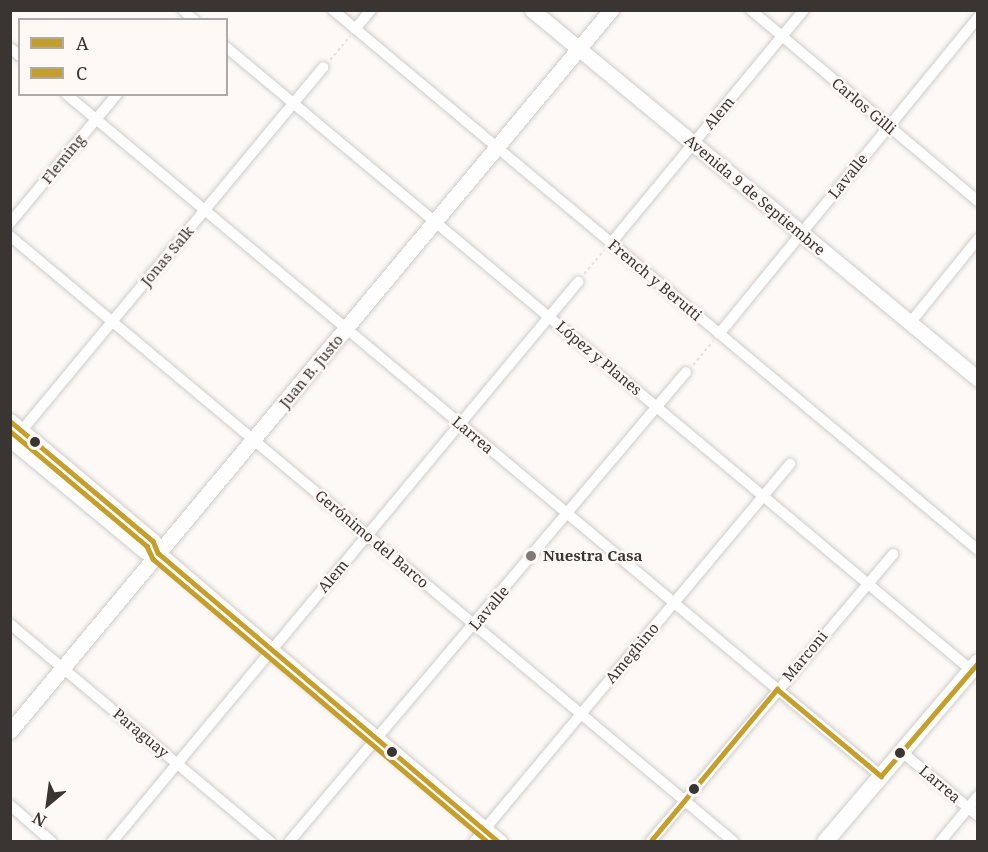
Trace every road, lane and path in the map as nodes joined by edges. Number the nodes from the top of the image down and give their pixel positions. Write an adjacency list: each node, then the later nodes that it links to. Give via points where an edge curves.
1 (333, 10): 8 (street, French y Berutti)
2 (371, 10): 8 (street)
3 (532, 10): 11 (street, Avenida 9 de Septiembre)
4 (611, 10): 11 (street, Juan B. Justo)
5 (751, 10): 9 (street, Carlos Gilli)
6 (804, 10): 9 (street, Alem)
7 (978, 18): 17 (street, Lavalle)
8 (355, 29): 12 (path); 19 (street, French y Berutti)
9 (782, 37): 17 (street, Carlos Gilli); 18 (street, Alem)
10 (228, 49): 15 (street, López y Planes)
11 (579, 50): 18 (street, Avenida 9 de Septiembre); 19 (street, Juan B. Justo)
12 (323, 68): 15 (street, Jonas Salk)
13 (68, 96): 16 (street, Larrea)
14 (115, 96): 16 (street, Fleming)
15 (294, 103): 21 (street, Jonas Salk); 22 (street, López y Planes)
16 (96, 120): 21 (street, Larrea); 23 (street, Fleming)
17 (888, 127): 20 (street, Carlos Gilli); 24 (street, Lavalle)
18 (693, 144): 24 (street, Avenida 9 de Septiembre); 27 (street, Alem)
19 (497, 148): 22 (street, Juan B. Justo); 27 (street, French y Berutti)
20 (978, 201)
21 (205, 210): 30 (street, Jonas Salk); 32 (street, Larrea)
22 (435, 222): 29 (street, López y Planes); 32 (street, Juan B. Justo)
23 (10, 223)
24 (801, 233): 31 (street, Avenida 9 de Septiembre); 33 (street, Lavalle)
25 (10, 236): 30 (street, Gerónimo del Barco)
26 (978, 239): 31 (street)
27 (610, 243): 28 (path); 33 (street, French y Berutti)
28 (578, 282): 29 (street, Alem)
29 (549, 316): 36 (street, López y Planes); 37 (street, Alem)
30 (112, 321): 38 (street, Jonas Salk); 39 (street, Gerónimo del Barco)
31 (910, 323): 35 (street, Avenida 9 de Septiembre)
32 (346, 329): 37 (street, Larrea); 39 (street, Juan B. Justo)
33 (719, 334): 34 (path); 44 (street, French y Berutti)
34 (686, 372): 36 (street, Lavalle)
35 (978, 379)
36 (658, 407): 41 (street, López y Planes); 42 (street, Lavalle)
37 (460, 424): 42 (street, Larrea); 43 (street, Alem)
38 (13, 435): 45 (street, via 153,541)
39 (254, 439): 43 (street, Gerónimo del Barco); 45 (street, Juan B. Justo)
40 (790, 464): 41 (street, Ameghino)
41 (763, 496): 47 (street, López y Planes); 48 (street, Ameghino)
42 (567, 514): 48 (street, Larrea); 50 (street, Lavalle)
43 (368, 535): 50 (street, Gerónimo del Barco); 51 (street, Alem)
44 (978, 550)
45 (158, 553): 51 (street); 53 (street, Juan B. Justo)
46 (893, 554): 47 (street, Marconi)
47 (867, 583): 52 (street, López y Planes); 54 (street, Marconi)
48 (674, 603): 54 (street, Larrea); 55 (street, Ameghino)
49 (10, 624): 53 (street, Paraguay)
50 (475, 625): 55 (street, Gerónimo del Barco); 57 (street, Lavalle)
51 (271, 650): 57 (street); 59 (street, Alem)
52 (974, 666): 58 (main road)
53 (63, 668): 56 (street, Juan B. Justo); 59 (street, Paraguay)
54 (777, 689): 60 (street, Larrea); 62 (street, Marconi)
55 (581, 714): 62 (street, Gerónimo del Barco); 66 (street, Ameghino)
56 (10, 730)
57 (378, 740): 66 (street); 70 (street, Lavalle)
58 (902, 752): 60 (main road); 64 (street, Larrea)
59 (177, 763): 68 (street, Alem); 69 (street, Paraguay)
60 (881, 776): 75 (main road)
61 (978, 796): 64 (street)
62 (685, 800): 73 (street, Marconi); 74 (street, Gerónimo del Barco)
63 (10, 805): 67 (street)
64 (968, 808): 65 (street, Larrea); 76 (street)
65 (978, 816)
66 (484, 829): 71 (street, Ameghino); 72 (street)
67 (52, 842)
68 (112, 842)
69 (271, 842)
70 (289, 842)
71 (474, 842)
72 (500, 842)
73 (650, 842)
74 (734, 842)
75 (825, 842)
76 (940, 842)

